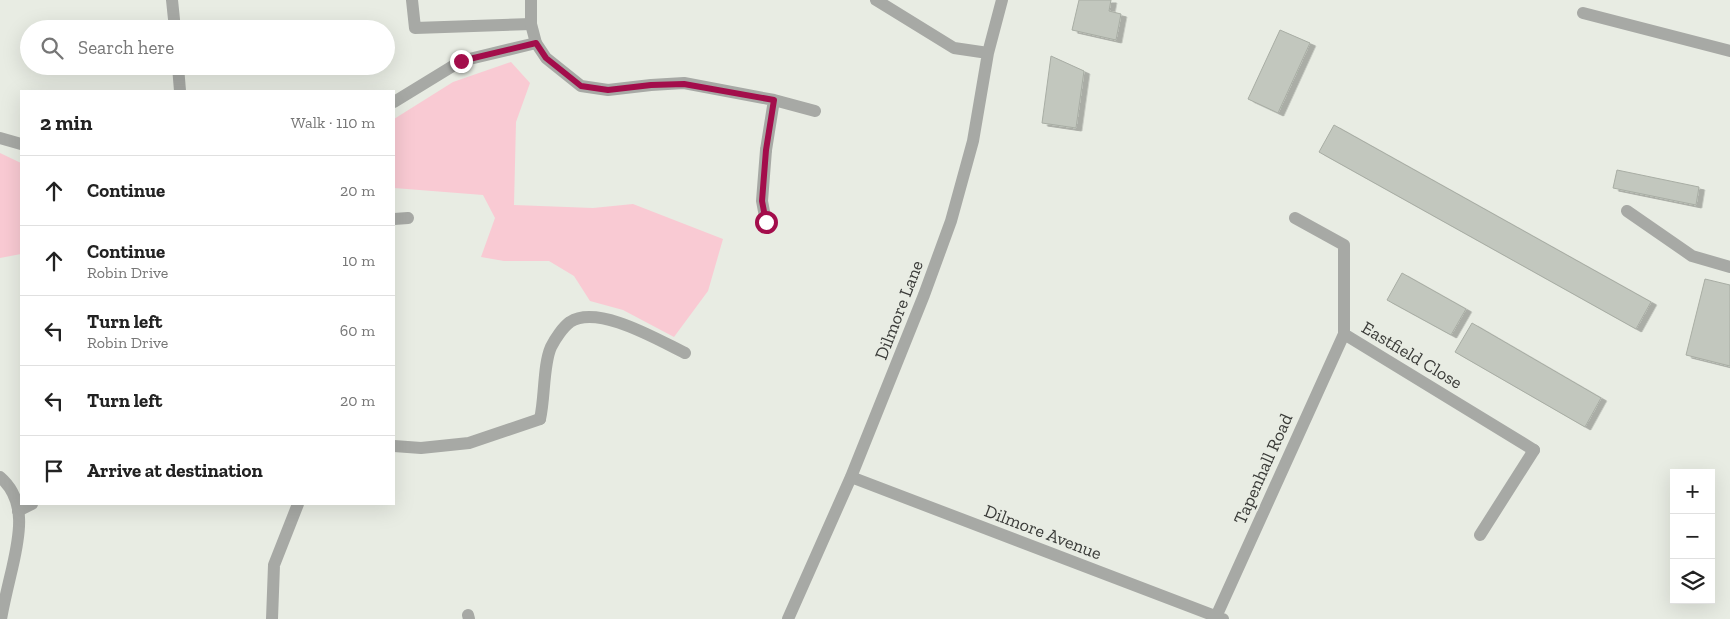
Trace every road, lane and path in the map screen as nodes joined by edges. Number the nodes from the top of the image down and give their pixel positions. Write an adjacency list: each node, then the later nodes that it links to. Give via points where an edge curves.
1 (172, 0): 7 (street)
2 (412, 0): 8 (street, via 416,28)
3 (531, 0): 8 (street)
4 (876, 0): 11 (street, via 954,48)
5 (1002, 0): 11 (street, Dilmore Lane)
6 (1583, 13): 10 (street)
7 (174, 20)
8 (531, 24): 9 (street)
9 (536, 43): 14 (street, via 546,58 581,86 608,90 684,84); 15 (street, via 461,61)
10 (1730, 51)
11 (988, 53): 29 (street, Dilmore Lane, via 972,141 950,221)
12 (179, 75): 13 (street)
13 (180, 90)
14 (774, 100): 16 (street); 23 (street, via 762,201)
15 (395, 101)
16 (815, 111)
17 (0, 138): 18 (street)
18 (20, 144)
19 (1627, 211): 24 (street, via 1692,256)
20 (408, 218): 22 (street)
21 (1295, 218): 25 (street, Eastfield Close, via 1344,244)
22 (395, 219)
23 (766, 222)
24 (1730, 267)
25 (1344, 334): 33 (street, Eastfield Close, via 1534,450); 34 (street, Tapenhall Road)
26 (685, 353): 27 (street, via 607,318 581,318 569,323 551,348 540,419 469,443 421,448)
27 (395, 446)
28 (0, 477): 32 (street, via 18,504)
29 (851, 477): 34 (street, Dilmore Avenue); 37 (street, Dilmore Lane)
30 (30, 505): 32 (street)
31 (298, 505): 36 (street, via 274,565)
32 (18, 511): 35 (street, via 20,533)
33 (1480, 535)
34 (1218, 618)
35 (0, 619)
36 (272, 619)
37 (788, 619)

